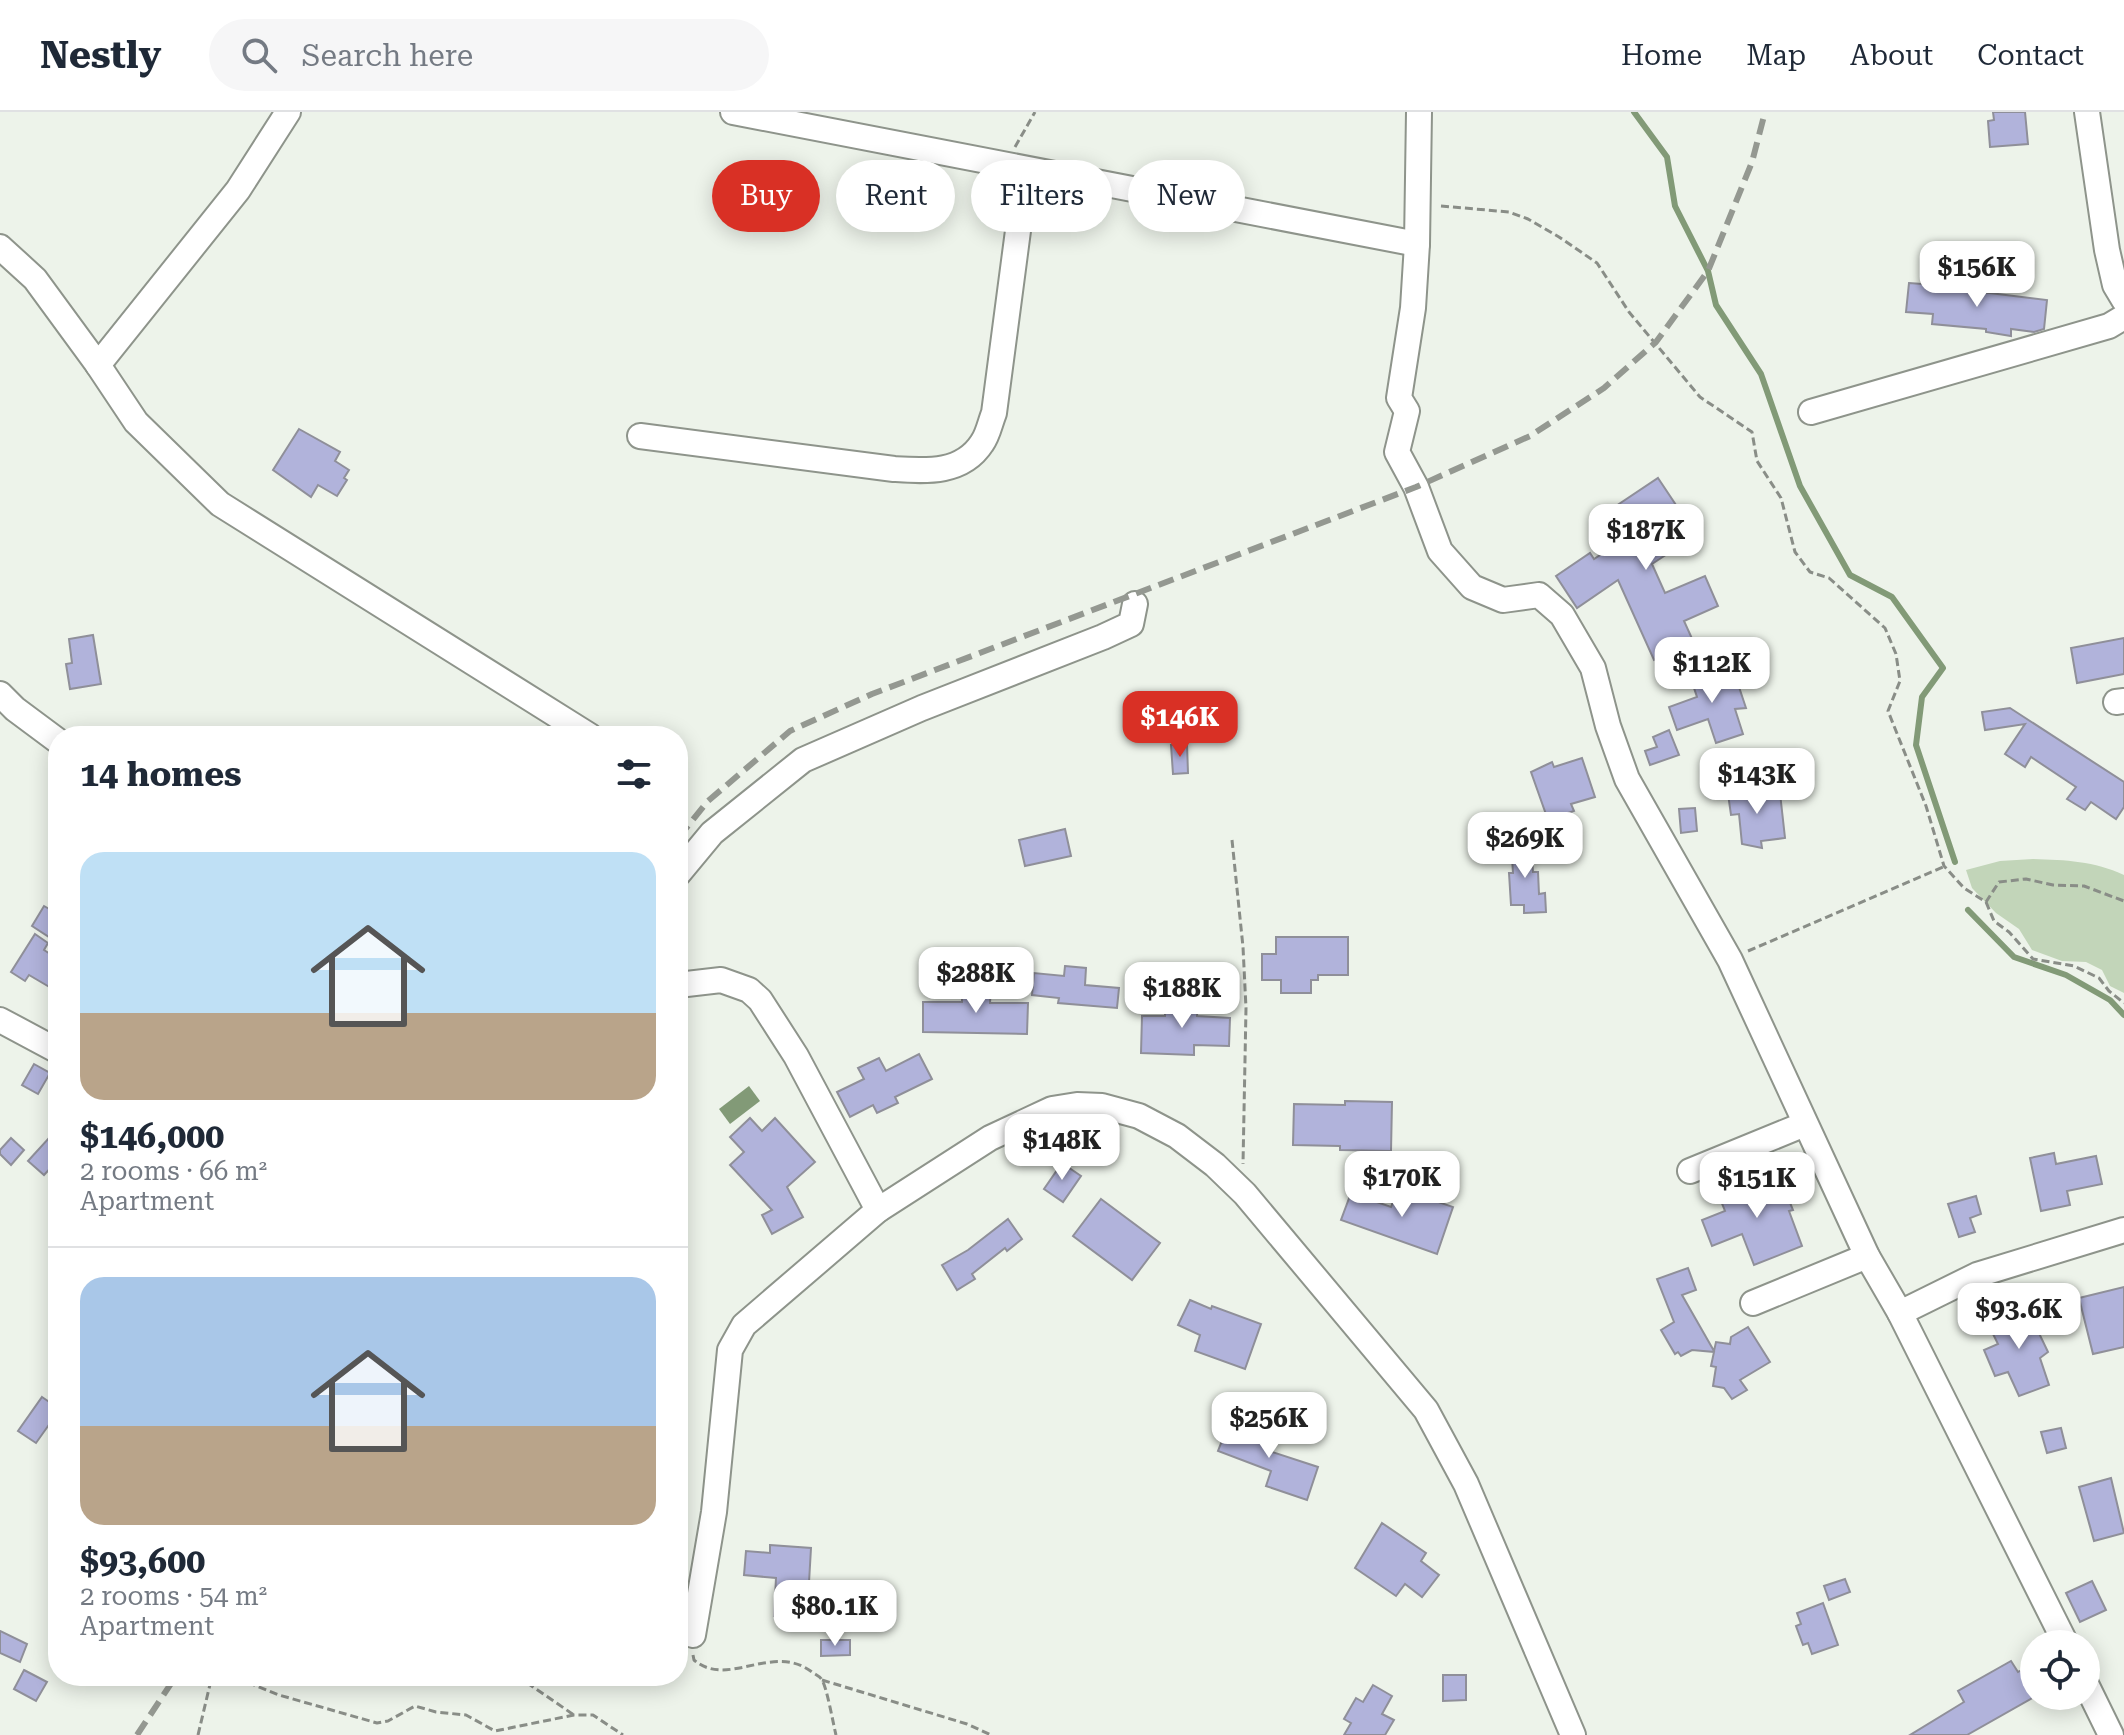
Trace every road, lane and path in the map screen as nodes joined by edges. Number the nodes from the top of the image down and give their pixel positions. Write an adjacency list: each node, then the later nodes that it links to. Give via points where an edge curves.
1 (288, 112): 15 (street, via 238,190)
2 (733, 112): 6 (street)
3 (1035, 112): 7 (path, via 1017,141)
4 (1419, 112): 9 (street)
5 (2087, 112): 13 (street, via 2107,250)
6 (977, 160)
7 (1018, 160)
8 (1112, 184): 11 (street)
9 (1418, 210): 11 (street); 24 (path, via 1444,206 1509,212 1597,263 1629,312 1700,397 1752,432 1757,461 1781,498 1795,552 1810,572 1829,578 1885,628 1900,681 1888,711)
10 (1012, 232): 17 (street, via 994,413 982,443 964,462 934,471 894,469)
11 (1417, 244): 27 (street, via 1399,398 1407,411 1397,452 1440,551 1472,587 1503,600 1539,595 1562,615 1593,668 1627,779)
12 (0, 247): 15 (street, via 35,279)
13 (2124, 300)
14 (2124, 317): 16 (street, via 2109,326)
15 (98, 365): 20 (street, via 136,422 220,504)
16 (1811, 412)
17 (640, 436)
18 (1135, 604): 23 (street, via 1131,624 803,760 712,833)
19 (0, 694): 21 (street)
20 (574, 726)
21 (48, 734)
22 (1232, 840): 34 (path, via 1246,1008)
23 (688, 862)
24 (1944, 866): 26 (path); 27 (path)
25 (2124, 901): 26 (path, via 2084,886 2026,879 1999,882)
26 (1986, 902): 29 (path, via 1994,921 2033,959 2074,966 2099,978)
27 (1730, 960): 32 (street)
28 (688, 984): 35 (street, via 721,980 760,1000)
29 (2124, 1003)
30 (0, 1020): 31 (street)
31 (48, 1046)
32 (1805, 1124): 33 (street); 37 (street)
33 (1690, 1171)
34 (1241, 1189): 35 (street, via 1152,1122 1102,1106 1077,1105 1052,1109 990,1138); 52 (street, via 1426,1410 1466,1484)
35 (878, 1210): 41 (street, via 782,1290 733,1340 714,1512)
36 (2124, 1230): 39 (street, via 1977,1275)
37 (1867, 1256): 38 (street); 39 (street)
38 (1753, 1303)
39 (1900, 1313): 40 (street)
40 (2059, 1630)
41 (693, 1635): 42 (path, via 694,1660 712,1671 782,1660 801,1664)
42 (822, 1680): 50 (path); 51 (path)
43 (210, 1686): 48 (path)
44 (256, 1686): 47 (path, via 377,1723 415,1706 466,1715 495,1731)
45 (532, 1686): 47 (path)
46 (2099, 1710): 53 (street)
47 (574, 1715): 49 (path, via 593,1715)
48 (198, 1735)
49 (623, 1735)
50 (836, 1735)
51 (991, 1735)
52 (1573, 1735)
53 (2111, 1735)

